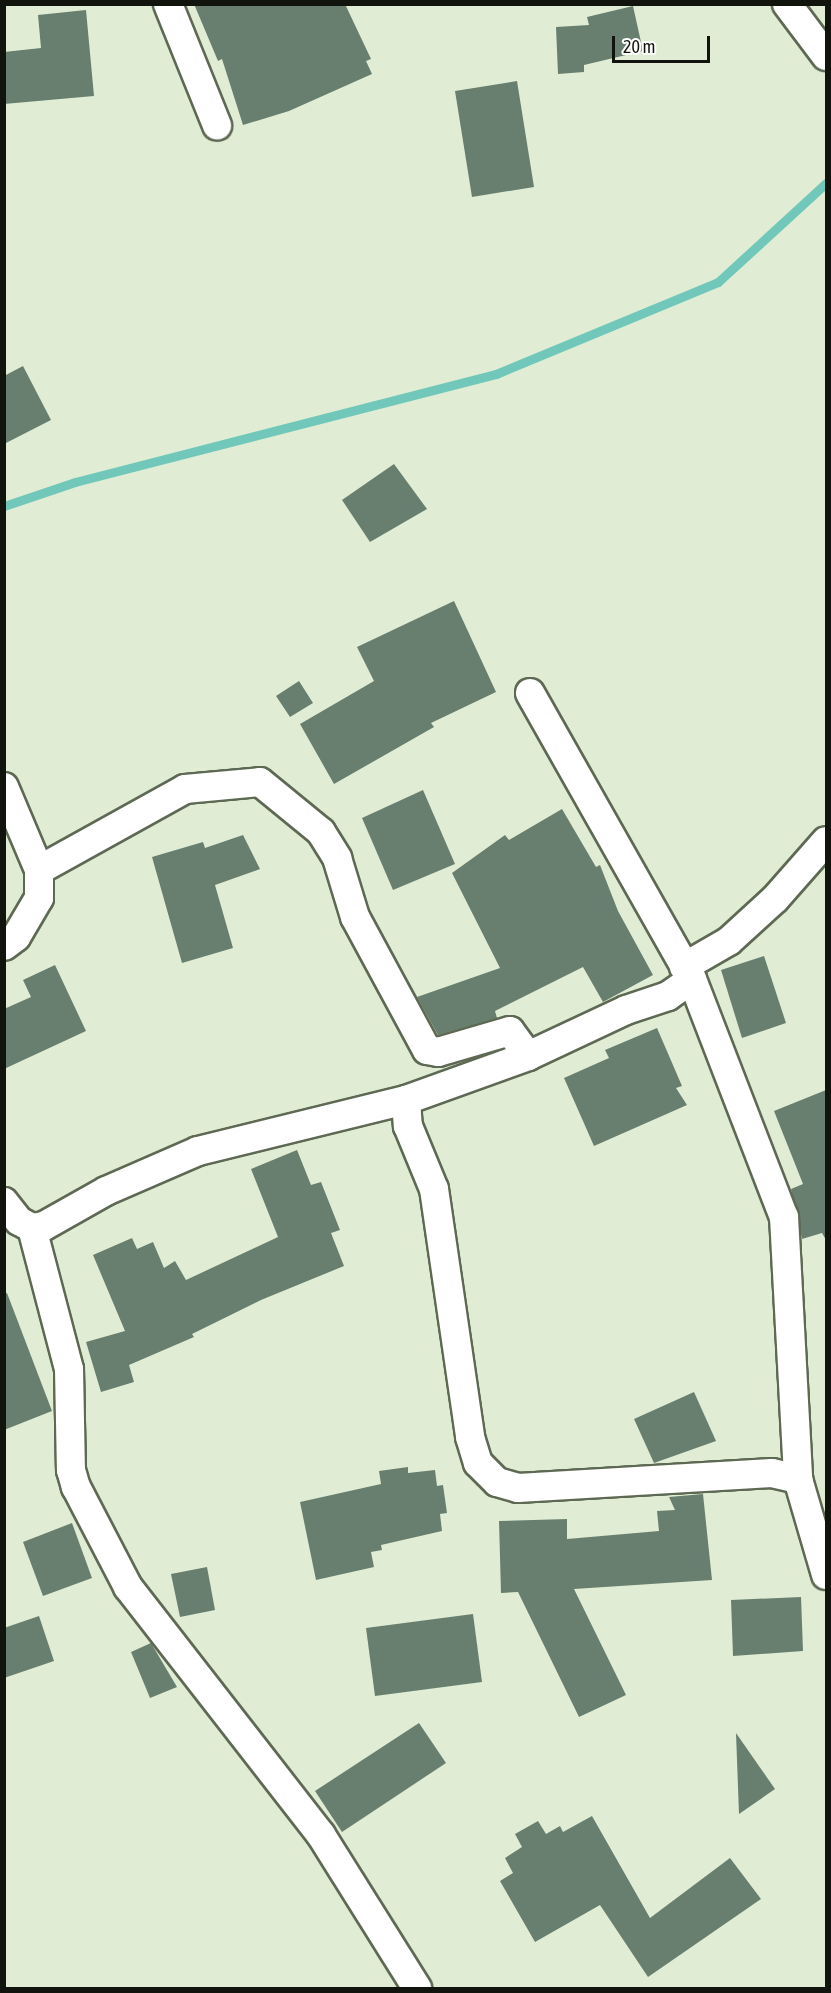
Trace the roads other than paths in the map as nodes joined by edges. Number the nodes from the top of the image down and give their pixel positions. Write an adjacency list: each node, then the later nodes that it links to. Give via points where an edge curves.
1 (168, 4): 4 (street)
2 (787, 4): 3 (street)
3 (826, 56)
4 (217, 125)
5 (530, 693): 10 (street)
6 (4, 787): 8 (street)
7 (826, 841): 10 (street, via 760,913)
8 (39, 870): 9 (street, via 39,898 16,937); 11 (street, via 185,789 260,782 321,832 337,858 355,917 427,1050 438,1052 510,1031)
9 (4, 946)
10 (688, 973): 11 (street, via 668,996 626,1010); 15 (street, via 784,1217)
11 (528, 1056): 12 (street)
12 (406, 1100): 14 (street, via 198,1151); 15 (street, via 408,1126 434,1189 470,1437 478,1463 497,1482 518,1488 772,1473)
13 (4, 1203): 14 (street, via 19,1221)
14 (32, 1227): 17 (street, via 69,1368 71,1470 76,1487 128,1587 321,1835)
15 (809, 1489): 16 (street)
16 (826, 1575)
17 (417, 1989)

